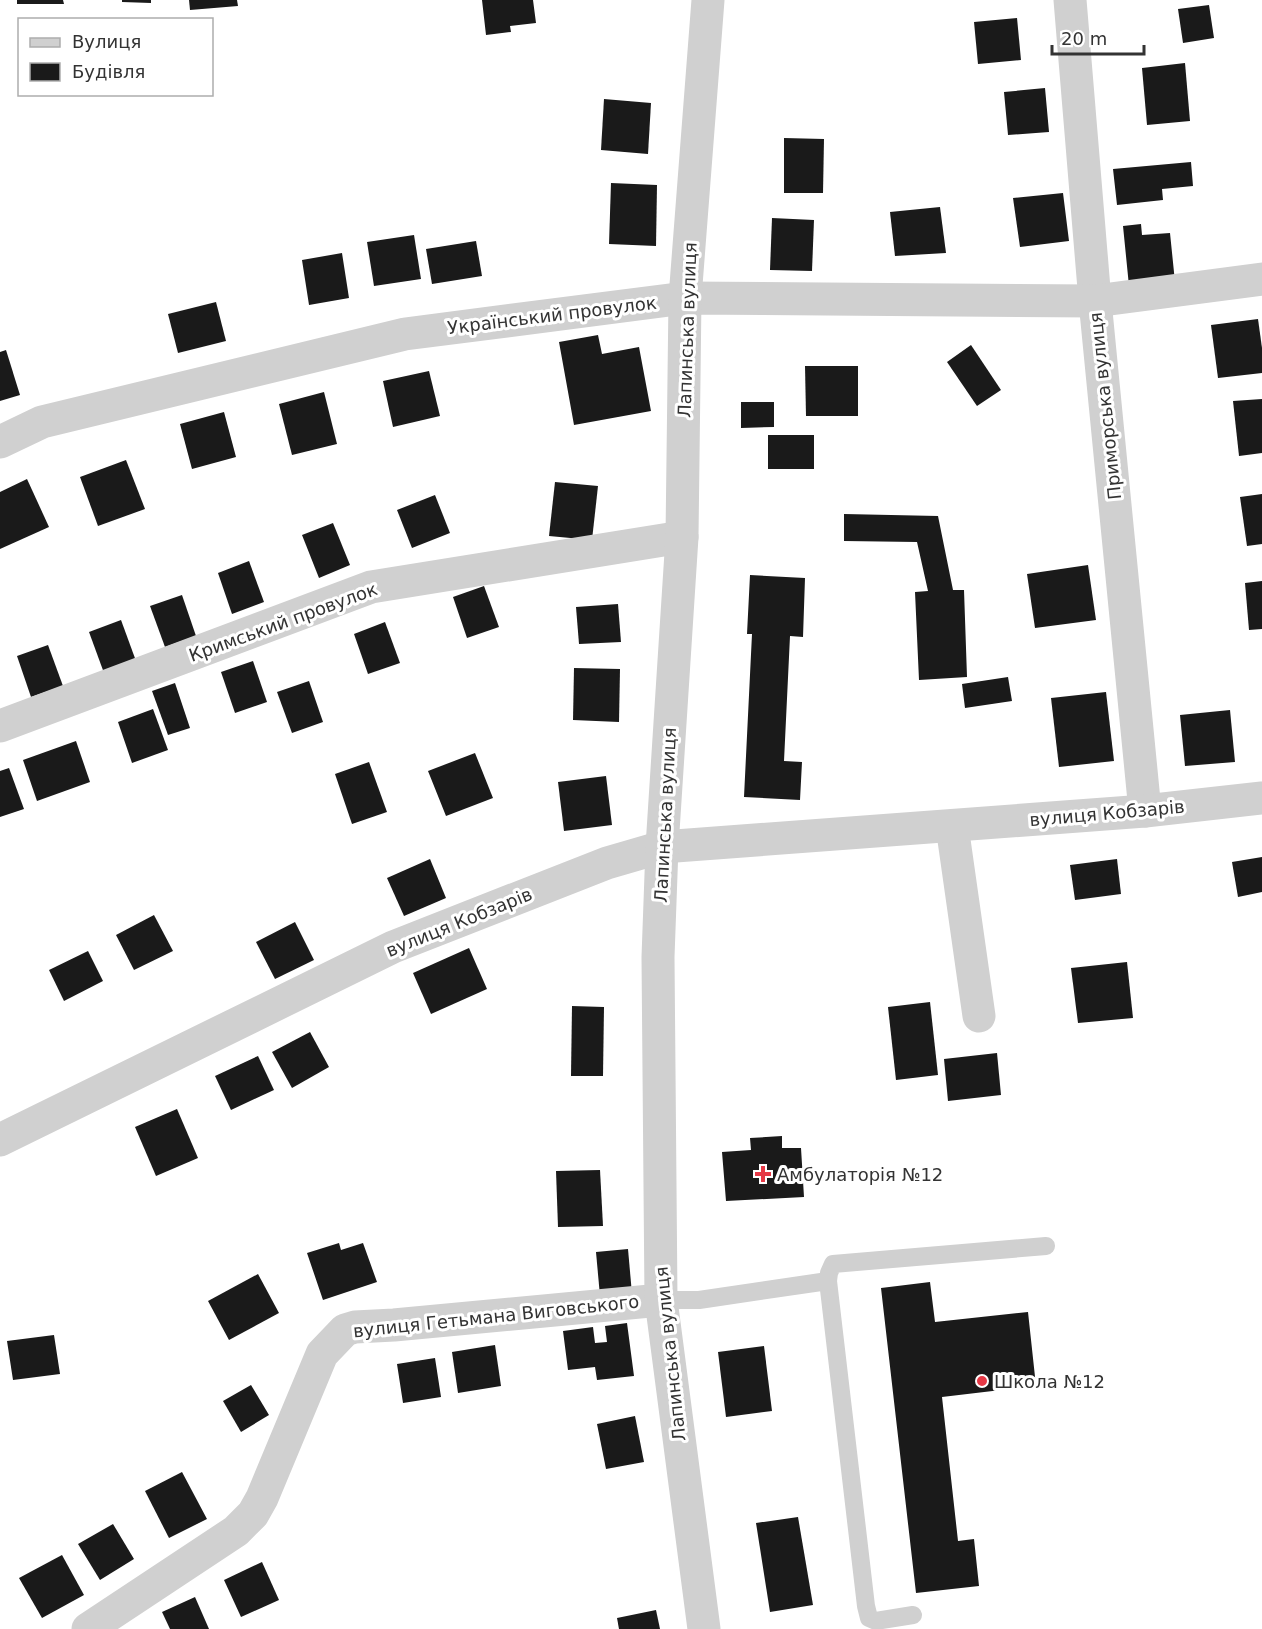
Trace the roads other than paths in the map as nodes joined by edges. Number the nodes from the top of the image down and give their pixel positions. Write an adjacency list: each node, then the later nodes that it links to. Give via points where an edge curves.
1 (708, 0): 4 (street, Лапинська вулиця)
2 (1070, 0): 5 (street, Приморська вулиця)
3 (1262, 279): 5 (street, Український провулок)
4 (685, 298): 5 (street, Український провулок); 6 (street, Український провулок, via 405,334 42,422); 7 (street, Лапинська вулиця)
5 (1095, 301): 10 (street, Приморська вулиця)
6 (0, 442)
7 (682, 537): 8 (street, Кримський провулок, via 371,587); 12 (street, Лапинська вулиця)
8 (0, 726)
9 (1262, 798): 10 (street, вулиця Кобзарів)
10 (1145, 811): 11 (street, вулиця Кобзарів)
11 (952, 826): 12 (street, вулиця Кобзарів); 13 (street)
12 (662, 847): 14 (street, вулиця Кобзарів, via 607,863 393,947); 17 (street, Лапинська вулиця, via 658,957)
13 (979, 1016)
14 (0, 1140)
15 (1046, 1246): 16 (lane, via 834,1264)
16 (828, 1281): 17 (lane, via 699,1300); 18 (lane, via 869,1618 876,1621)
17 (661, 1300): 19 (street, вулиця Гетьмана Виговського, via 345,1330 322,1354 253,1514 236,1531); 20 (street, Лапинська вулиця)
18 (913, 1615)
19 (94, 1627)
20 (704, 1629)

